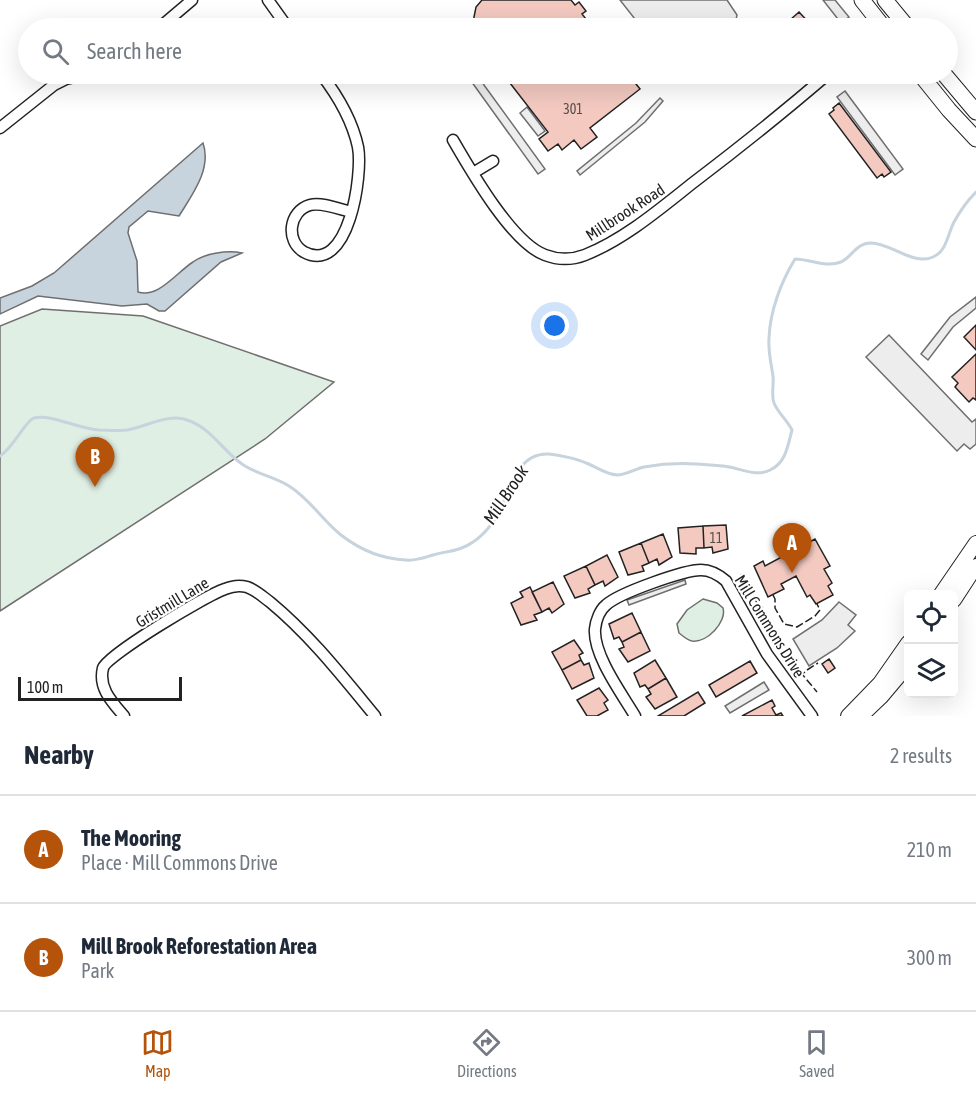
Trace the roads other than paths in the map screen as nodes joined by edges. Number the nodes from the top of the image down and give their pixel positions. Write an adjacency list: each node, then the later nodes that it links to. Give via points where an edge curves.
1 (192, 0): 6 (street)
2 (267, 0): 7 (street)
3 (862, 0): 8 (main road)
4 (885, 0): 5 (main road)
5 (897, 15): 9 (street); 10 (main road)
6 (171, 18)
7 (280, 18)
8 (875, 18)
9 (894, 18)
10 (900, 18)
11 (56, 84): 17 (street)
12 (328, 84): 22 (street, via 341,102 358,150 359,184)
13 (816, 84): 21 (street, Millbrook Road, via 669,202 616,239 578,258 558,259 529,246)
14 (928, 84): 18 (main road)
15 (952, 84): 16 (main road)
16 (976, 112)
17 (0, 128)
18 (976, 139)
19 (453, 140): 21 (street, Millbrook Road)
20 (493, 161): 21 (street)
21 (473, 173)
22 (351, 212): 22 (street, via 316,204 305,207 293,222 293,238 308,254 329,252 338,244)
23 (976, 543): 25 (street)
24 (976, 566): 26 (street)
25 (944, 590)
26 (958, 594)
27 (908, 644): 33 (street, via 880,683)
28 (904, 671): 34 (street)
29 (124, 716): 30 (street, Gristmill Lane, via 105,691 105,664 211,596 237,586 259,594 296,624)
30 (375, 716)
31 (635, 716): 32 (street, Mill Commons Drive, via 597,645 595,628 599,615 605,605 625,594 702,570 726,581 767,654)
32 (812, 716)
33 (848, 716)
34 (861, 716)

